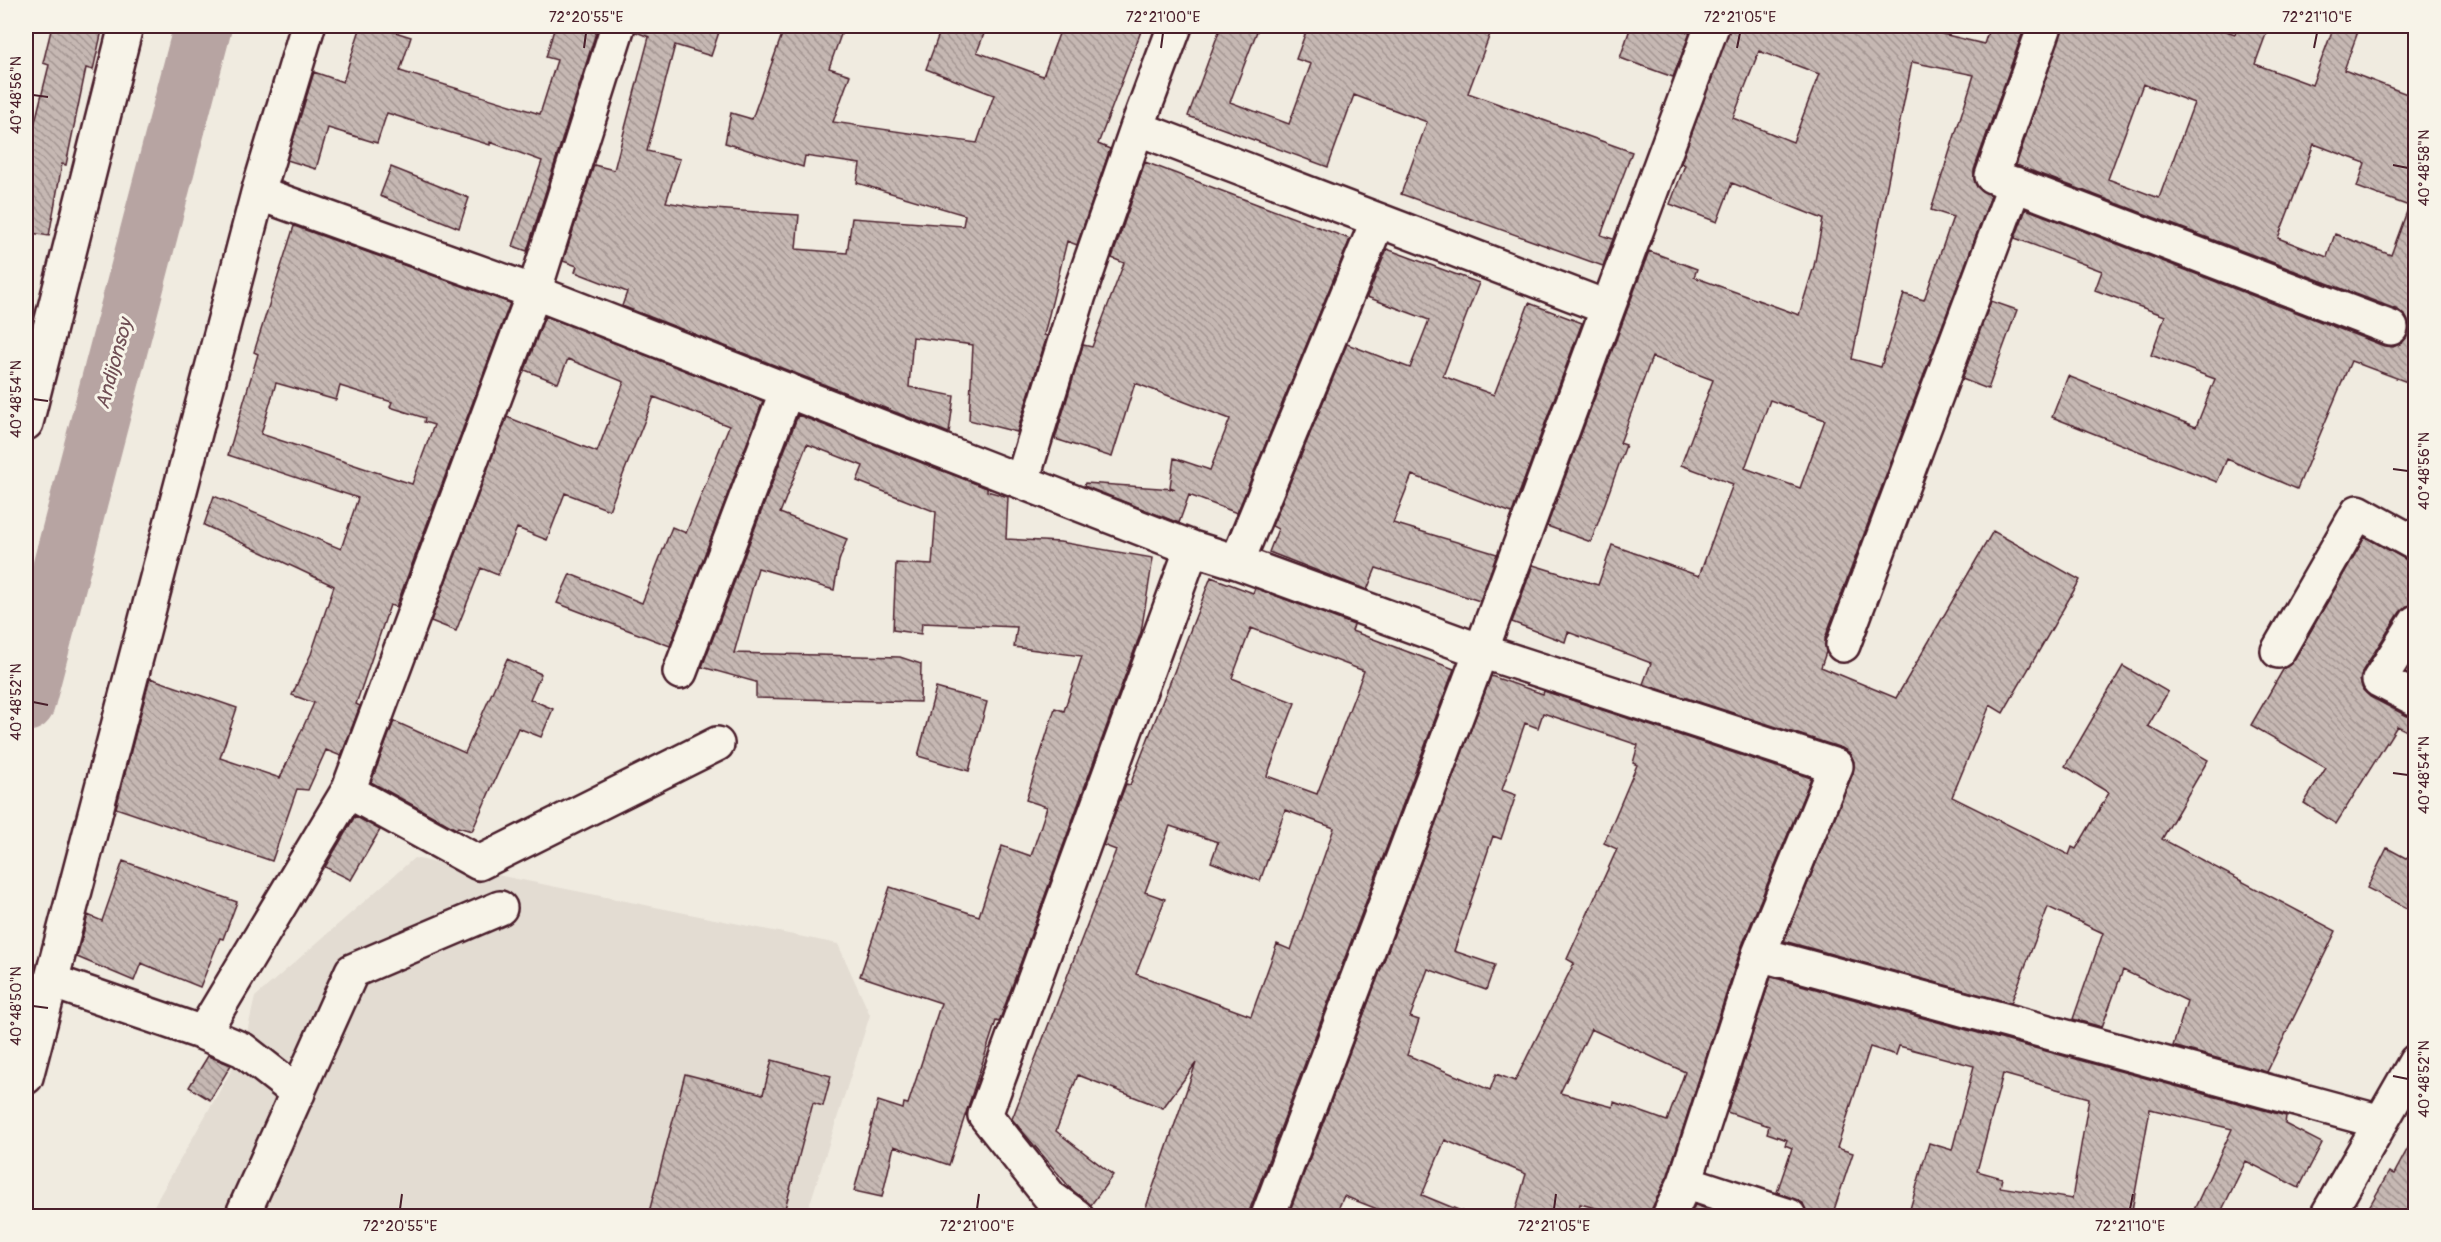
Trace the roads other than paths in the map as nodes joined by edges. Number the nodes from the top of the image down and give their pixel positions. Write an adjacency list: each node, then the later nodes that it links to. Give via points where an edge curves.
1 (126, 26): 15 (street)
2 (308, 26): 9 (street)
3 (618, 26): 11 (street)
4 (1175, 26): 7 (street)
5 (1712, 26): 22 (street)
6 (2045, 26): 8 (street, via 1992,176)
7 (1137, 128): 10 (street); 16 (street, via 1079,294)
8 (2015, 184): 13 (street); 21 (street)
9 (258, 193): 11 (street); 30 (street)
10 (1378, 220): 12 (street); 19 (street)
11 (534, 292): 14 (street); 27 (street)
12 (1595, 303)
13 (2391, 328)
14 (787, 390): 16 (street); 24 (street)
15 (26, 423)
16 (1022, 481): 18 (street)
17 (2415, 544): 23 (street, via 2358,512)
18 (1192, 548): 19 (street); 37 (street, via 985,1115)
19 (1237, 562): 22 (street)
20 (2415, 622): 25 (street, via 2379,680)
21 (1843, 645)
22 (1481, 651): 29 (street, via 1836,766); 39 (street)
23 (2278, 651)
24 (680, 672)
25 (2415, 699)
26 (717, 744): 27 (street, via 479,863)
27 (348, 791): 31 (street)
28 (500, 908): 34 (street, via 352,971)
29 (1759, 954): 35 (street); 36 (street)
30 (51, 981): 31 (street); 33 (street)
31 (203, 1033): 34 (street, via 243,1050)
32 (2415, 1061): 35 (street)
33 (26, 1077)
34 (298, 1093): 38 (street)
35 (2381, 1122): 42 (street)
36 (1684, 1182): 40 (street); 41 (street)
37 (1056, 1210)
38 (242, 1216)
39 (1268, 1216)
40 (1669, 1216)
41 (1789, 1216)
42 (2327, 1216)

